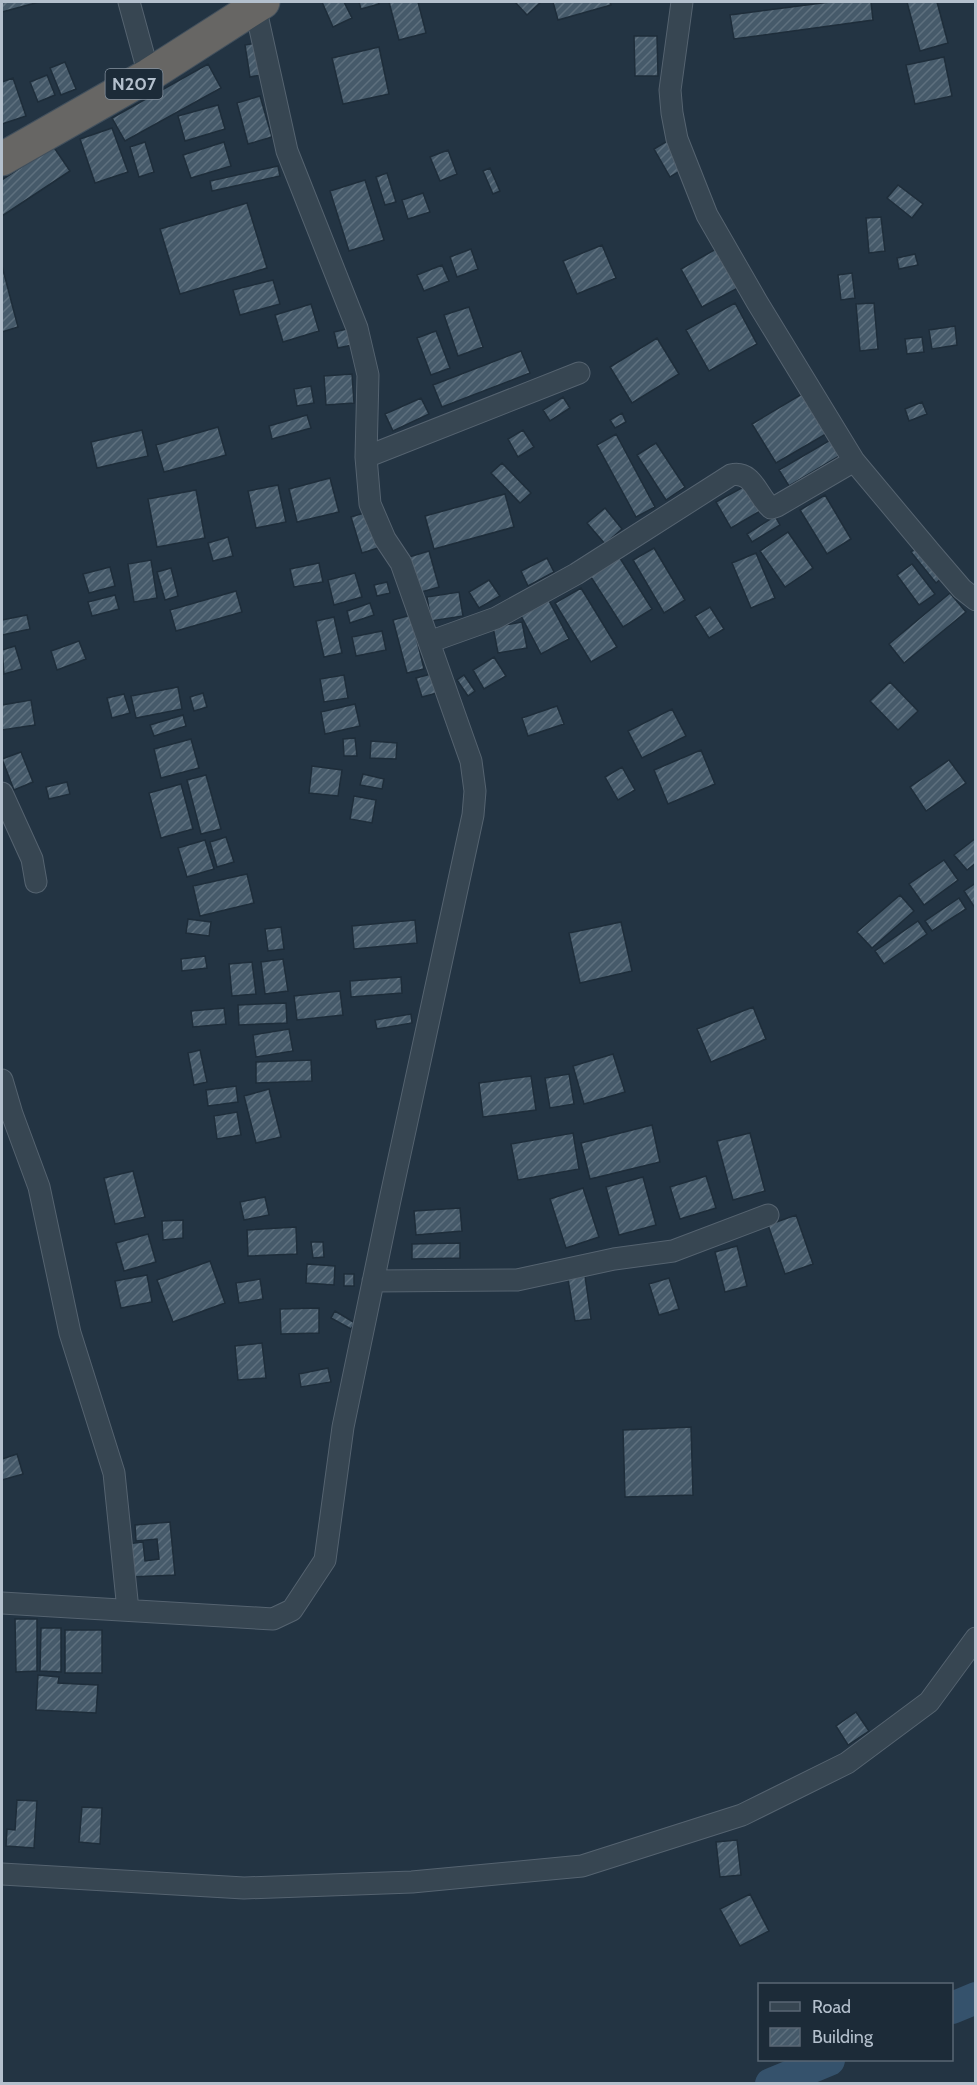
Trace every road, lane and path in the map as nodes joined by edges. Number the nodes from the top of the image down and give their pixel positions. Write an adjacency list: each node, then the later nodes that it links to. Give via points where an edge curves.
1 (129, 2): 4 (street)
2 (682, 2): 8 (street, via 670,90 677,139 707,215)
3 (259, 4): 4 (highway, N207); 7 (street, via 287,151 357,328 368,375)
4 (149, 75): 5 (highway, N207)
5 (2, 159)
6 (579, 374): 7 (street)
7 (366, 457): 10 (street, via 370,504 400,563)
8 (854, 460): 9 (street); 10 (street, via 771,508 747,477 740,473 731,475 576,574 496,618)
9 (975, 600)
10 (429, 642): 16 (street, via 471,761 473,815)
11 (2, 793): 12 (street, via 32,859)
12 (36, 882)
13 (2, 1080): 14 (street)
14 (7, 1115): 18 (street, via 39,1186 70,1333 114,1473)
15 (768, 1215): 16 (street, via 673,1251 517,1280)
16 (373, 1281): 18 (street, via 344,1427 325,1560 291,1610 273,1618)
17 (2, 1603): 18 (street)
18 (128, 1610)
19 (975, 1638): 20 (street, via 929,1702 846,1763 742,1815 582,1866 412,1882 244,1888)
20 (2, 1874)

